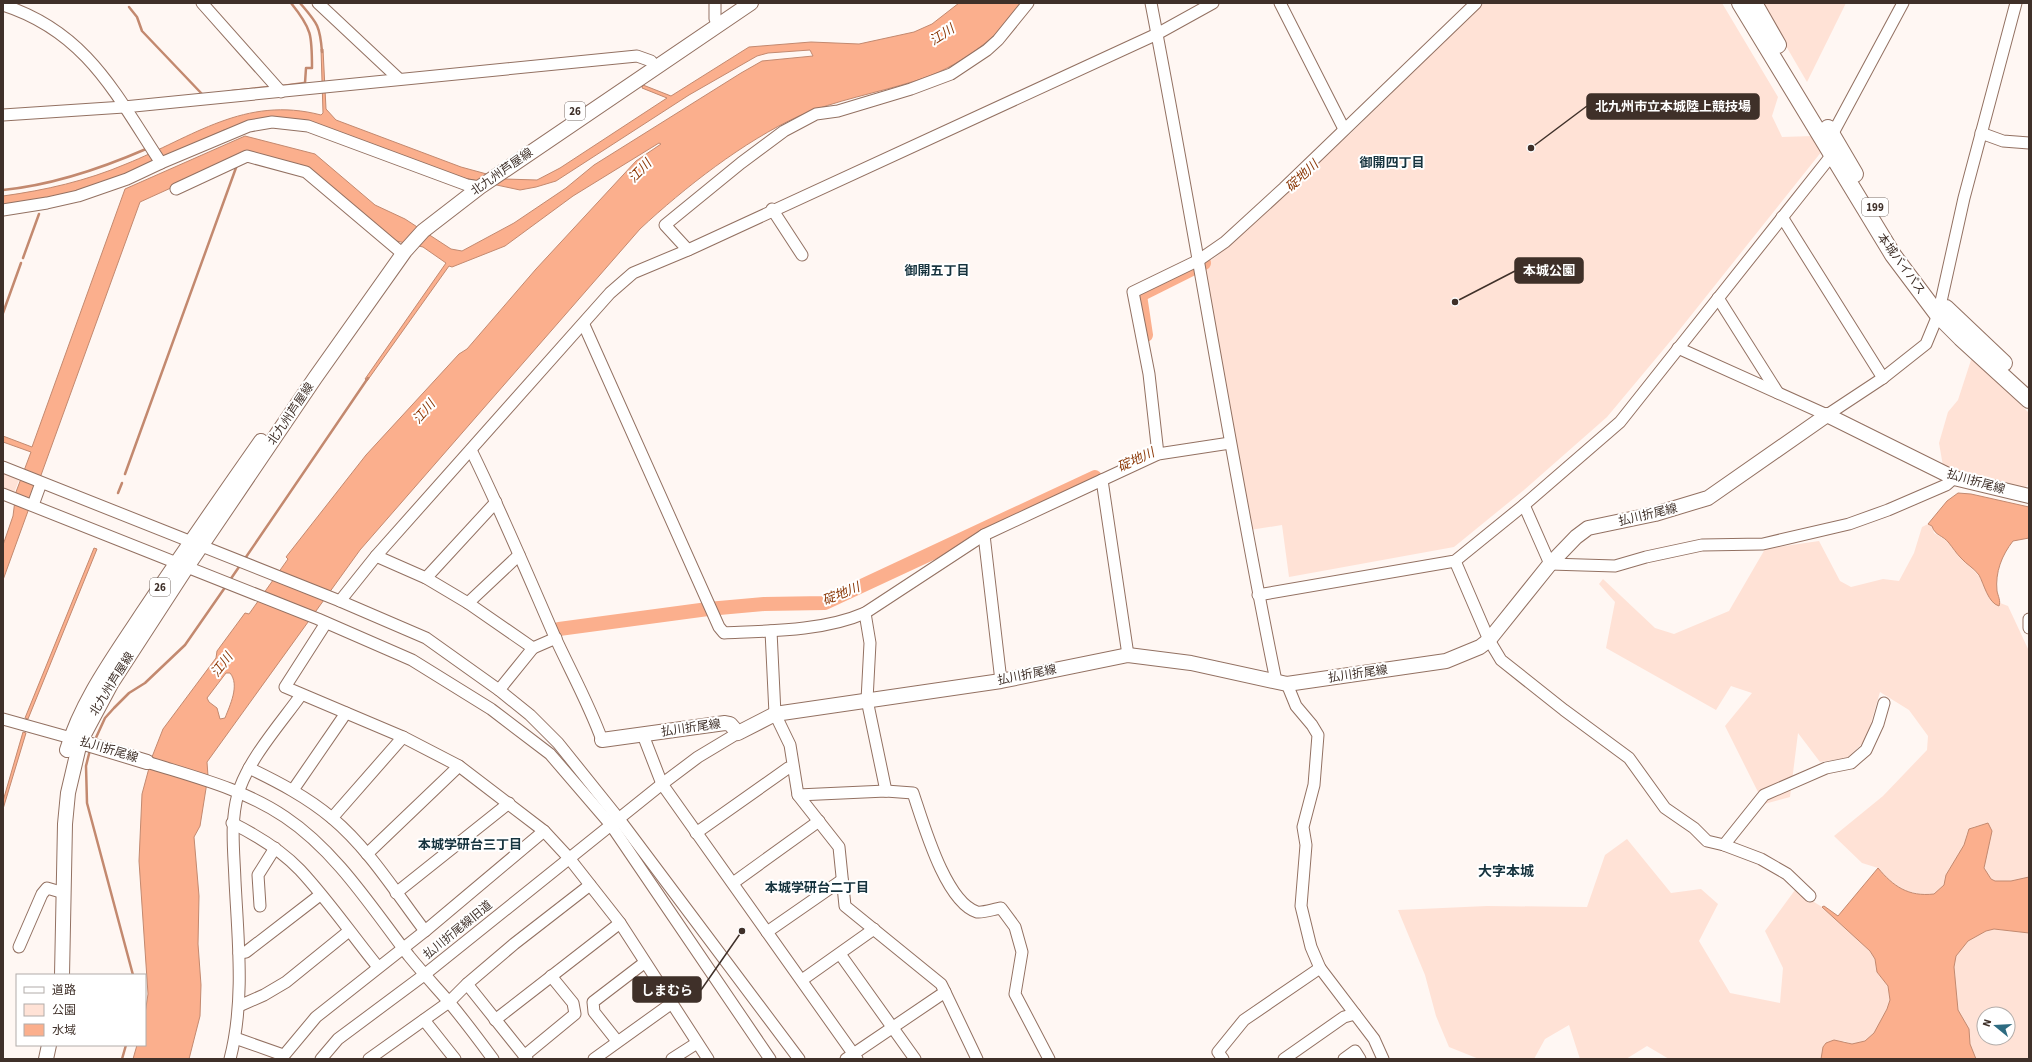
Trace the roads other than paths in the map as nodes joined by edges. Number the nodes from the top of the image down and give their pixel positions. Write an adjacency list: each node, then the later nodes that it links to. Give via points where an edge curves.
1 (202, 3): 20 (street)
2 (318, 3): 19 (street)
3 (715, 3): 16 (street)
4 (737, 3): 16 (main road, 北九州芦屋線 / 26)
5 (751, 3): 18 (main road, 北九州芦屋線 / 26)
6 (1028, 3): 35 (street, via 998,40 951,74 838,111 816,114 784,131 665,225)
7 (1151, 3): 17 (street)
8 (1213, 3): 17 (street)
9 (1280, 3): 23 (street)
10 (1476, 3): 23 (street)
11 (1740, 3): 27 (highway, 本城バイパス / 199)
12 (1754, 3): 25 (highway, 本城バイパス / 199)
13 (1904, 3): 25 (street)
14 (2016, 3): 24 (street)
15 (3, 5): 21 (street, via 32,16 66,38 100,71)
16 (714, 19): 18 (main road, 北九州芦屋線 / 26)
17 (1157, 34): 32 (street); 37 (street)
18 (653, 64): 19 (street, via 637,56); 29 (main road, 北九州芦屋線 / 26)
19 (398, 78): 20 (street)
20 (281, 92): 21 (street)
21 (124, 106): 22 (street); 28 (street)
22 (3, 115)
23 (1344, 129): 37 (street, via 1225,242)
24 (1981, 133): 26 (street, via 2003,141); 39 (street)
25 (1832, 134): 39 (highway, 本城バイパス / 199)
26 (2029, 143)
27 (1831, 156): 33 (street); 39 (highway, 本城バイパス / 199, via 1893,255)
28 (161, 163): 29 (street, via 249,126 272,122 290,123 308,126); 31 (street, via 127,179 78,196)
29 (473, 186): 34 (main road, 北九州芦屋線 / 26, via 420,228)
30 (176, 188): 34 (street, via 247,156 306,172)
31 (3, 210)
32 (772, 210): 35 (street); 36 (street)
33 (1782, 217): 38 (street); 42 (street)
34 (400, 250): 60 (main road, 北九州芦屋線 / 26)
35 (688, 250): 40 (street, via 633,273 610,293)
36 (802, 255)
37 (1199, 260): 47 (street); 49 (street, via 1133,292 1149,374)
38 (1718, 298): 41 (street); 44 (street)
39 (1939, 309): 42 (street, via 1926,344); 43 (highway, 本城バイパス / 199); 45 (highway, 本城バイパス / 199, via 1961,338)
40 (584, 325): 48 (street); 74 (street, via 719,627 724,633)
41 (1678, 348): 44 (street); 58 (street, via 1620,422)
42 (1883, 378): 46 (street)
43 (2029, 386)
44 (1778, 393): 46 (street)
45 (2029, 400)
46 (1826, 415): 51 (main road, 払川折尾線); 64 (main road, 払川折尾線, via 1708,498 1655,514 1588,528)
47 (1230, 443): 49 (street); 67 (street)
48 (471, 450): 56 (street); 62 (street)
49 (1158, 454): 52 (street)
50 (3, 467): 53 (street)
51 (1954, 478): 55 (main road, 払川折尾線); 64 (street, via 1946,485 1849,524 1763,544 1702,544 1616,566)
52 (1102, 480): 59 (street); 78 (street)
53 (41, 483): 57 (street); 60 (street)
54 (3, 494): 57 (street)
55 (2029, 496)
56 (496, 502): 61 (street); 66 (street)
57 (33, 505): 65 (street)
58 (1524, 505): 63 (street); 64 (street)
59 (984, 535): 70 (street); 79 (street)
60 (196, 544): 65 (main road, 北九州芦屋線 / 26); 68 (street)
61 (519, 555): 69 (street); 75 (street)
62 (376, 556): 66 (street); 68 (street)
63 (1455, 561): 67 (street); 76 (street)
64 (1550, 564): 76 (main road, 払川折尾線)
65 (181, 565): 72 (street); 91 (main road, 北九州芦屋線 / 26, via 101,678 88,701)
66 (426, 578): 69 (street)
67 (1258, 595): 80 (street)
68 (337, 599): 81 (street, via 426,638)
69 (468, 603): 77 (street)
70 (865, 613): 74 (street, via 840,622); 83 (street, via 870,643)
71 (2029, 619): 73 (street)
72 (322, 621): 82 (street, via 285,687); 105 (street, via 412,660 491,709 550,754)
73 (2029, 628)
74 (771, 631): 86 (street)
75 (556, 638): 77 (street); 92 (street)
76 (1489, 640): 80 (main road, 払川折尾線, via 1480,647 1446,661); 109 (street, via 1501,660 1629,758 1665,808 1694,828 1707,841)
77 (533, 648): 81 (street)
78 (1128, 655): 79 (main road, 払川折尾線); 80 (main road, 払川折尾線, via 1191,663)
79 (1001, 681): 83 (main road, 払川折尾線)
80 (1282, 682): 132 (street, via 1318,735 1314,785 1304,827 1306,845 1301,906 1311,947)
81 (499, 690): 105 (street, via 530,715 558,743)
82 (302, 694): 85 (street); 95 (street)
83 (868, 700): 86 (main road, 払川折尾線); 99 (street)
84 (1884, 703): 109 (street, via 1866,750 1851,763 1826,768 1764,795)
85 (346, 713): 90 (street); 98 (street)
86 (775, 714): 88 (main road, 払川折尾線); 96 (street, via 790,745)
87 (3, 719): 91 (street)
88 (738, 733): 89 (main road, 払川折尾線, via 725,722); 97 (street, 払川折尾線旧道, via 698,757)
89 (643, 735): 92 (main road, 払川折尾線); 97 (street)
90 (403, 737): 94 (street); 103 (street)
91 (75, 740): 93 (main road, 払川折尾線); 116 (main road, 北九州芦屋線 / 26, via 60,788 56,819)
92 (602, 740)
93 (149, 763): 100 (street, 払川折尾線旧道, via 212,782)
94 (459, 766): 102 (street); 111 (street)
95 (249, 768): 98 (street); 100 (street)
96 (793, 768): 101 (street); 108 (street, via 788,768)
97 (662, 784): 105 (street, 払川折尾線旧道); 108 (street)
98 (293, 790): 103 (street)
99 (886, 791): 101 (street); 157 (street, via 913,793 934,857 961,902 977,912 1001,908 1015,927 1022,952 1015,994)
100 (238, 793): 106 (street); 127 (street, 払川折尾線旧道, via 279,813 311,836 336,863)
101 (798, 795): 104 (street)
102 (509, 803): 107 (street); 117 (street)
103 (332, 818): 111 (street)
104 (819, 821): 113 (street, via 839,847); 114 (street)
105 (615, 822): 112 (street, 払川折尾線旧道); 154 (street); 167 (street)
106 (232, 823): 110 (street); 128 (street)
107 (544, 831): 112 (street); 124 (street)
108 (696, 833): 114 (street)
109 (1724, 845): 119 (street, via 1761,859 1787,874)
110 (275, 848): 118 (street, via 299,869); 120 (street, via 258,875)
111 (367, 854): 117 (street)
112 (568, 858): 115 (street); 135 (street, 払川折尾線旧道)
113 (842, 880): 122 (street, via 845,906); 125 (street)
114 (732, 883): 125 (street)
115 (590, 884): 121 (street); 138 (street)
116 (59, 891): 126 (street, via 47,888 42,894); 133 (main road, 北九州芦屋線 / 26); 134 (main road, 北九州芦屋線 / 26)
117 (396, 893): 124 (street)
118 (320, 895): 123 (street); 128 (street, via 246,952)
119 (1810, 896)
120 (260, 906)
121 (620, 923): 130 (street); 136 (street)
122 (874, 928): 129 (street); 139 (street, via 941,984)
123 (349, 930): 131 (street); 142 (street, via 286,982)
124 (425, 931): 127 (street)
125 (767, 932): 137 (street)
126 (19, 946)
127 (403, 948): 131 (street); 135 (street, 払川折尾線旧道)
128 (239, 953): 142 (street)
129 (840, 954): 137 (street); 146 (street)
130 (644, 963): 141 (street); 148 (street, via 593,1002 594,1012)
131 (378, 967): 152 (street, via 316,1017)
132 (1320, 968): 143 (street); 170 (street, via 1244,1020 1218,1052)
133 (53, 974)
134 (62, 974)
135 (424, 975): 140 (street); 161 (street, via 338,1039)
136 (551, 976): 145 (street); 153 (street, via 573,1003 575,1014)
137 (802, 980): 155 (street)
138 (466, 984): 140 (street); 145 (street)
139 (945, 992): 146 (street); 169 (street)
140 (449, 1002): 144 (street); 163 (street)
141 (672, 1003): 148 (street); 149 (street)
142 (239, 1006): 147 (street)
143 (1355, 1014): 171 (street, via 1344,1017); 172 (street, via 1348,1022); 175 (street, via 1374,1039)
144 (424, 1020): 156 (street); 162 (street)
145 (495, 1020): 153 (street)
146 (893, 1028): 155 (street); 168 (street)
147 (235, 1038): 152 (street); 160 (street)
148 (617, 1042): 164 (street)
149 (697, 1043): 165 (street); 166 (street)
150 (49, 1046): 158 (main road)
151 (58, 1046): 159 (main road)
152 (282, 1057)
153 (525, 1057)
154 (764, 1057)
155 (853, 1057)
156 (454, 1058)
157 (1047, 1058)
158 (46, 1059)
159 (56, 1059)
160 (230, 1059)
161 (321, 1059)
162 (369, 1059)
163 (493, 1059)
164 (594, 1059)
165 (672, 1059)
166 (708, 1059)
167 (799, 1059)
168 (915, 1059)
169 (977, 1059)
170 (1223, 1059)
171 (1284, 1059)
172 (1294, 1059)
173 (1344, 1059): 174 (street, via 1355,1051)
174 (1360, 1059)
175 (1383, 1059)

